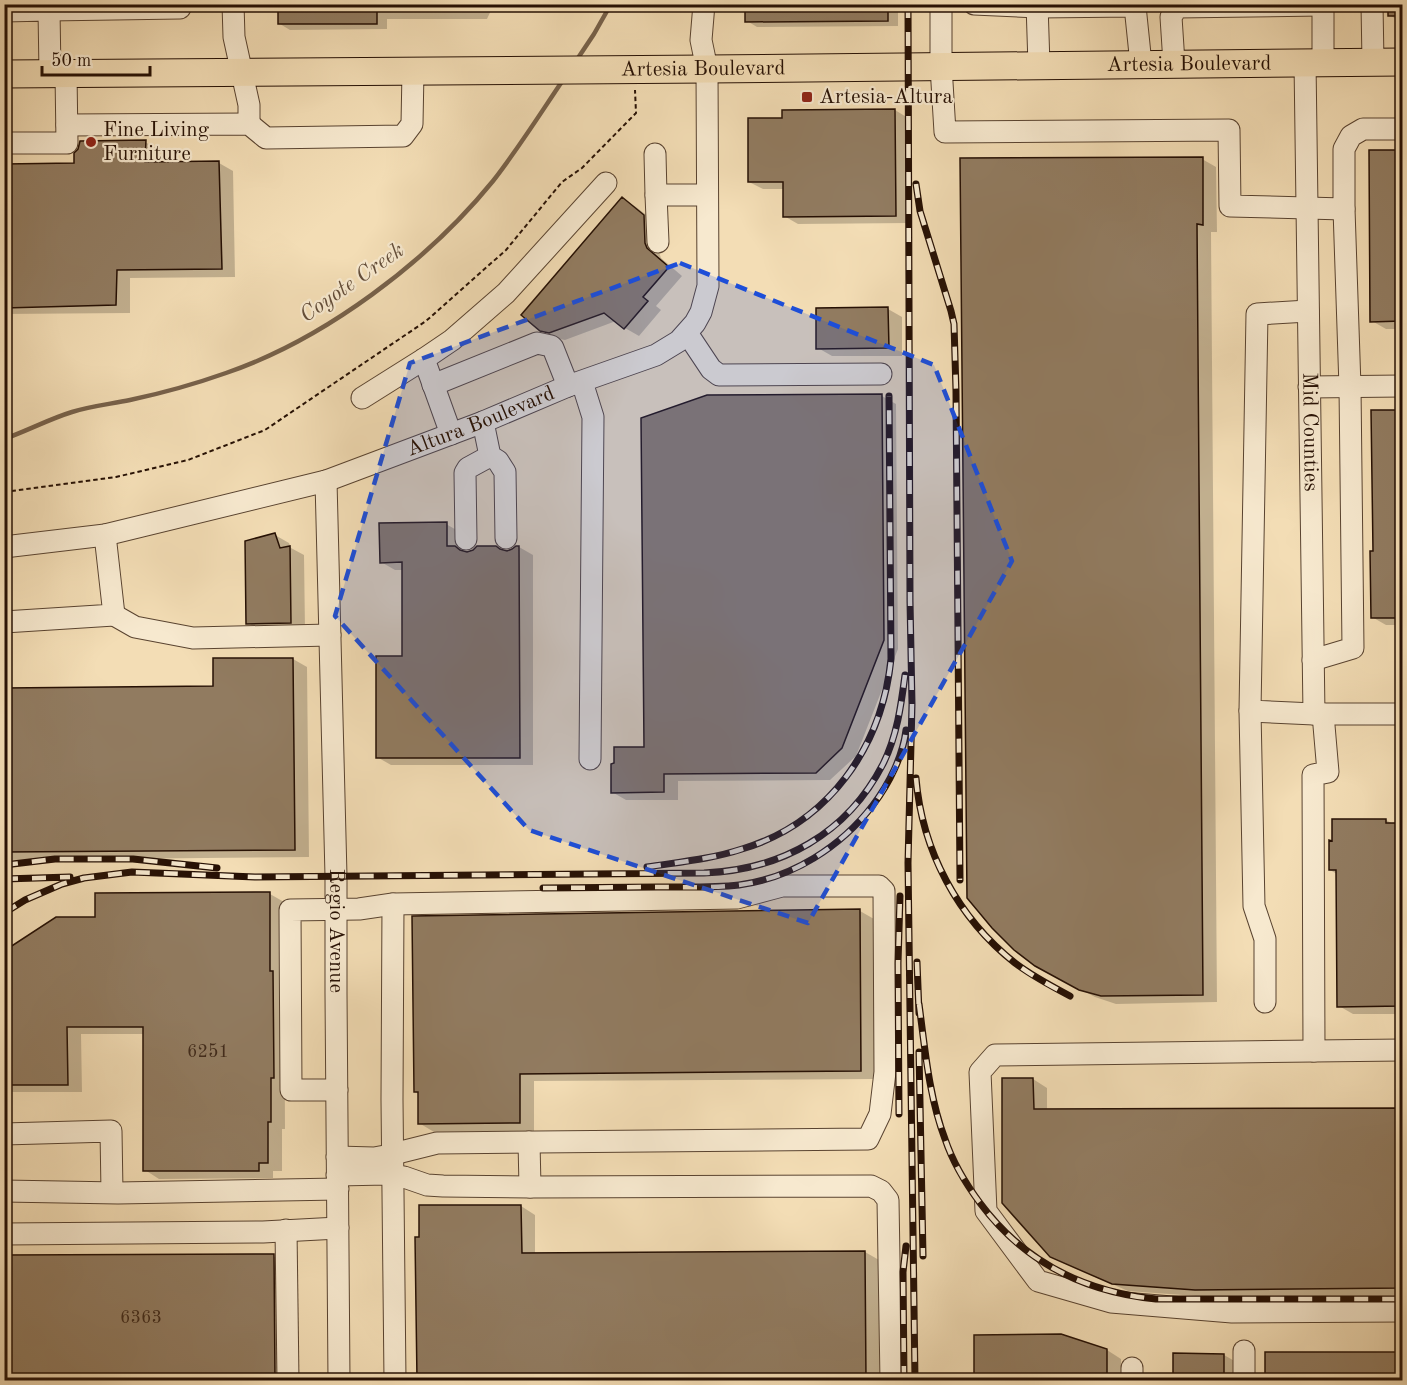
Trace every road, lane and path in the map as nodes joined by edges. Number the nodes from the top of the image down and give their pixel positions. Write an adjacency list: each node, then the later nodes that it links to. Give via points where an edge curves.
1 (180, 4): 9 (street, via 180,8)
2 (233, 4): 21 (street, via 234,38)
3 (704, 4): 19 (street, Altura Boulevard, via 701,40)
4 (941, 4): 17 (street)
5 (974, 4): 8 (street)
6 (1372, 4): 12 (street)
7 (1323, 5): 11 (street, Mid Counties); 14 (street, via 1177,8 1171,17)
8 (1036, 6): 15 (street, via 1135,6); 16 (street)
9 (49, 7): 10 (street); 22 (street)
10 (4, 11)
11 (1314, 62): 12 (main road, Artesia Boulevard); 14 (main road, Artesia Boulevard); 32 (street, Mid Counties)
12 (1373, 62): 13 (main road, Artesia Boulevard)
13 (1402, 62)
14 (1174, 63): 15 (main road, Artesia Boulevard)
15 (1141, 64): 16 (main road, Artesia Boulevard)
16 (1039, 65): 17 (main road, Artesia Boulevard)
17 (941, 66): 19 (main road, Artesia Boulevard); 32 (street, via 945,132 1229,130 1230,206)
18 (632, 69): 19 (main road, Artesia Boulevard); 20 (main road, Artesia Boulevard); 49 (path, via 636,113 582,168 561,182 506,250 426,321 265,430 188,460 116,477)
19 (707, 69): 31 (street, Altura Boulevard)
20 (413, 71): 21 (main road, Artesia Boulevard); 24 (street, via 412,124 403,136 266,138)
21 (242, 72): 22 (main road, Artesia Boulevard); 24 (street)
22 (58, 73): 23 (main road, Artesia Boulevard); 25 (street)
23 (4, 74)
24 (249, 124): 25 (street)
25 (67, 125): 27 (street, via 67,142)
26 (1402, 129): 33 (street, via 1363,129 1352,136 1344,148)
27 (4, 143)
28 (655, 154): 30 (street)
29 (606, 183): 37 (street, via 506,293)
30 (656, 195): 31 (street); 34 (street)
31 (707, 195): 36 (street, Altura Boulevard, via 708,286 701,312)
32 (1307, 208): 33 (street); 35 (street, Mid Counties)
33 (1344, 209): 43 (street)
34 (658, 242)
35 (1308, 311): 42 (street, Mid Counties); 58 (street, via 1257,314)
36 (687, 333): 38 (street, via 719,375); 39 (street, Altura Boulevard, via 656,355)
37 (424, 359): 40 (street); 44 (street)
38 (881, 374)
39 (575, 384): 40 (street, via 553,348 537,343); 45 (street, Altura Boulevard); 61 (street, via 593,417)
40 (433, 385): 46 (street)
41 (1402, 386): 43 (street)
42 (1309, 387): 43 (street); 57 (street, Mid Counties)
43 (1350, 387): 57 (street, via 1353,648)
44 (362, 398)
45 (483, 422): 46 (street, Altura Boulevard); 47 (street)
46 (451, 434): 48 (street, Altura Boulevard)
47 (490, 456): 51 (street, via 505,472); 52 (street, via 465,473)
48 (326, 481): 50 (street, Altura Boulevard); 56 (street, Regio Avenue)
49 (4, 492)
50 (105, 535): 53 (street, Altura Boulevard); 54 (street)
51 (506, 538)
52 (466, 539)
53 (4, 546)
54 (114, 615): 55 (street); 56 (street, via 135,627 193,638)
55 (4, 622)
56 (330, 635): 63 (street, Regio Avenue)
57 (1313, 660): 59 (street, Mid Counties)
58 (1250, 711): 59 (street); 64 (street, via 1254,906 1265,939)
59 (1318, 714): 60 (street); 66 (street, Mid Counties, via 1328,772 1313,775)
60 (1402, 714)
61 (590, 759)
62 (393, 904): 63 (street); 69 (street, via 737,897 801,885 879,886 884,891 885,1072 880,1114 868,1139); 70 (street)
63 (336, 910): 67 (street, Regio Avenue); 67 (street, via 290,910 291,1090)
64 (1265, 1002)
65 (1402, 1050): 66 (street)
66 (1314, 1051): 78 (street, via 994,1055 981,1072 986,1211 1038,1281 1111,1302 1232,1312)
67 (336, 1089): 71 (street, Regio Avenue)
68 (4, 1134): 74 (street, via 111,1131)
69 (529, 1142): 70 (street, via 437,1143); 72 (street)
70 (393, 1165): 71 (street, via 374,1158); 72 (street, via 434,1185); 82 (street)
71 (337, 1174): 74 (street); 75 (street, Regio Avenue)
72 (530, 1187): 83 (street, via 871,1186 881,1191 888,1200)
73 (4, 1191): 74 (street)
74 (112, 1192)
75 (338, 1228): 76 (street); 81 (street, Regio Avenue)
76 (286, 1230): 77 (street); 80 (street)
77 (4, 1234)
78 (1402, 1311)
79 (1244, 1351): 84 (street)
80 (288, 1380)
81 (339, 1380)
82 (395, 1380)
83 (891, 1380)
84 (1244, 1380)

